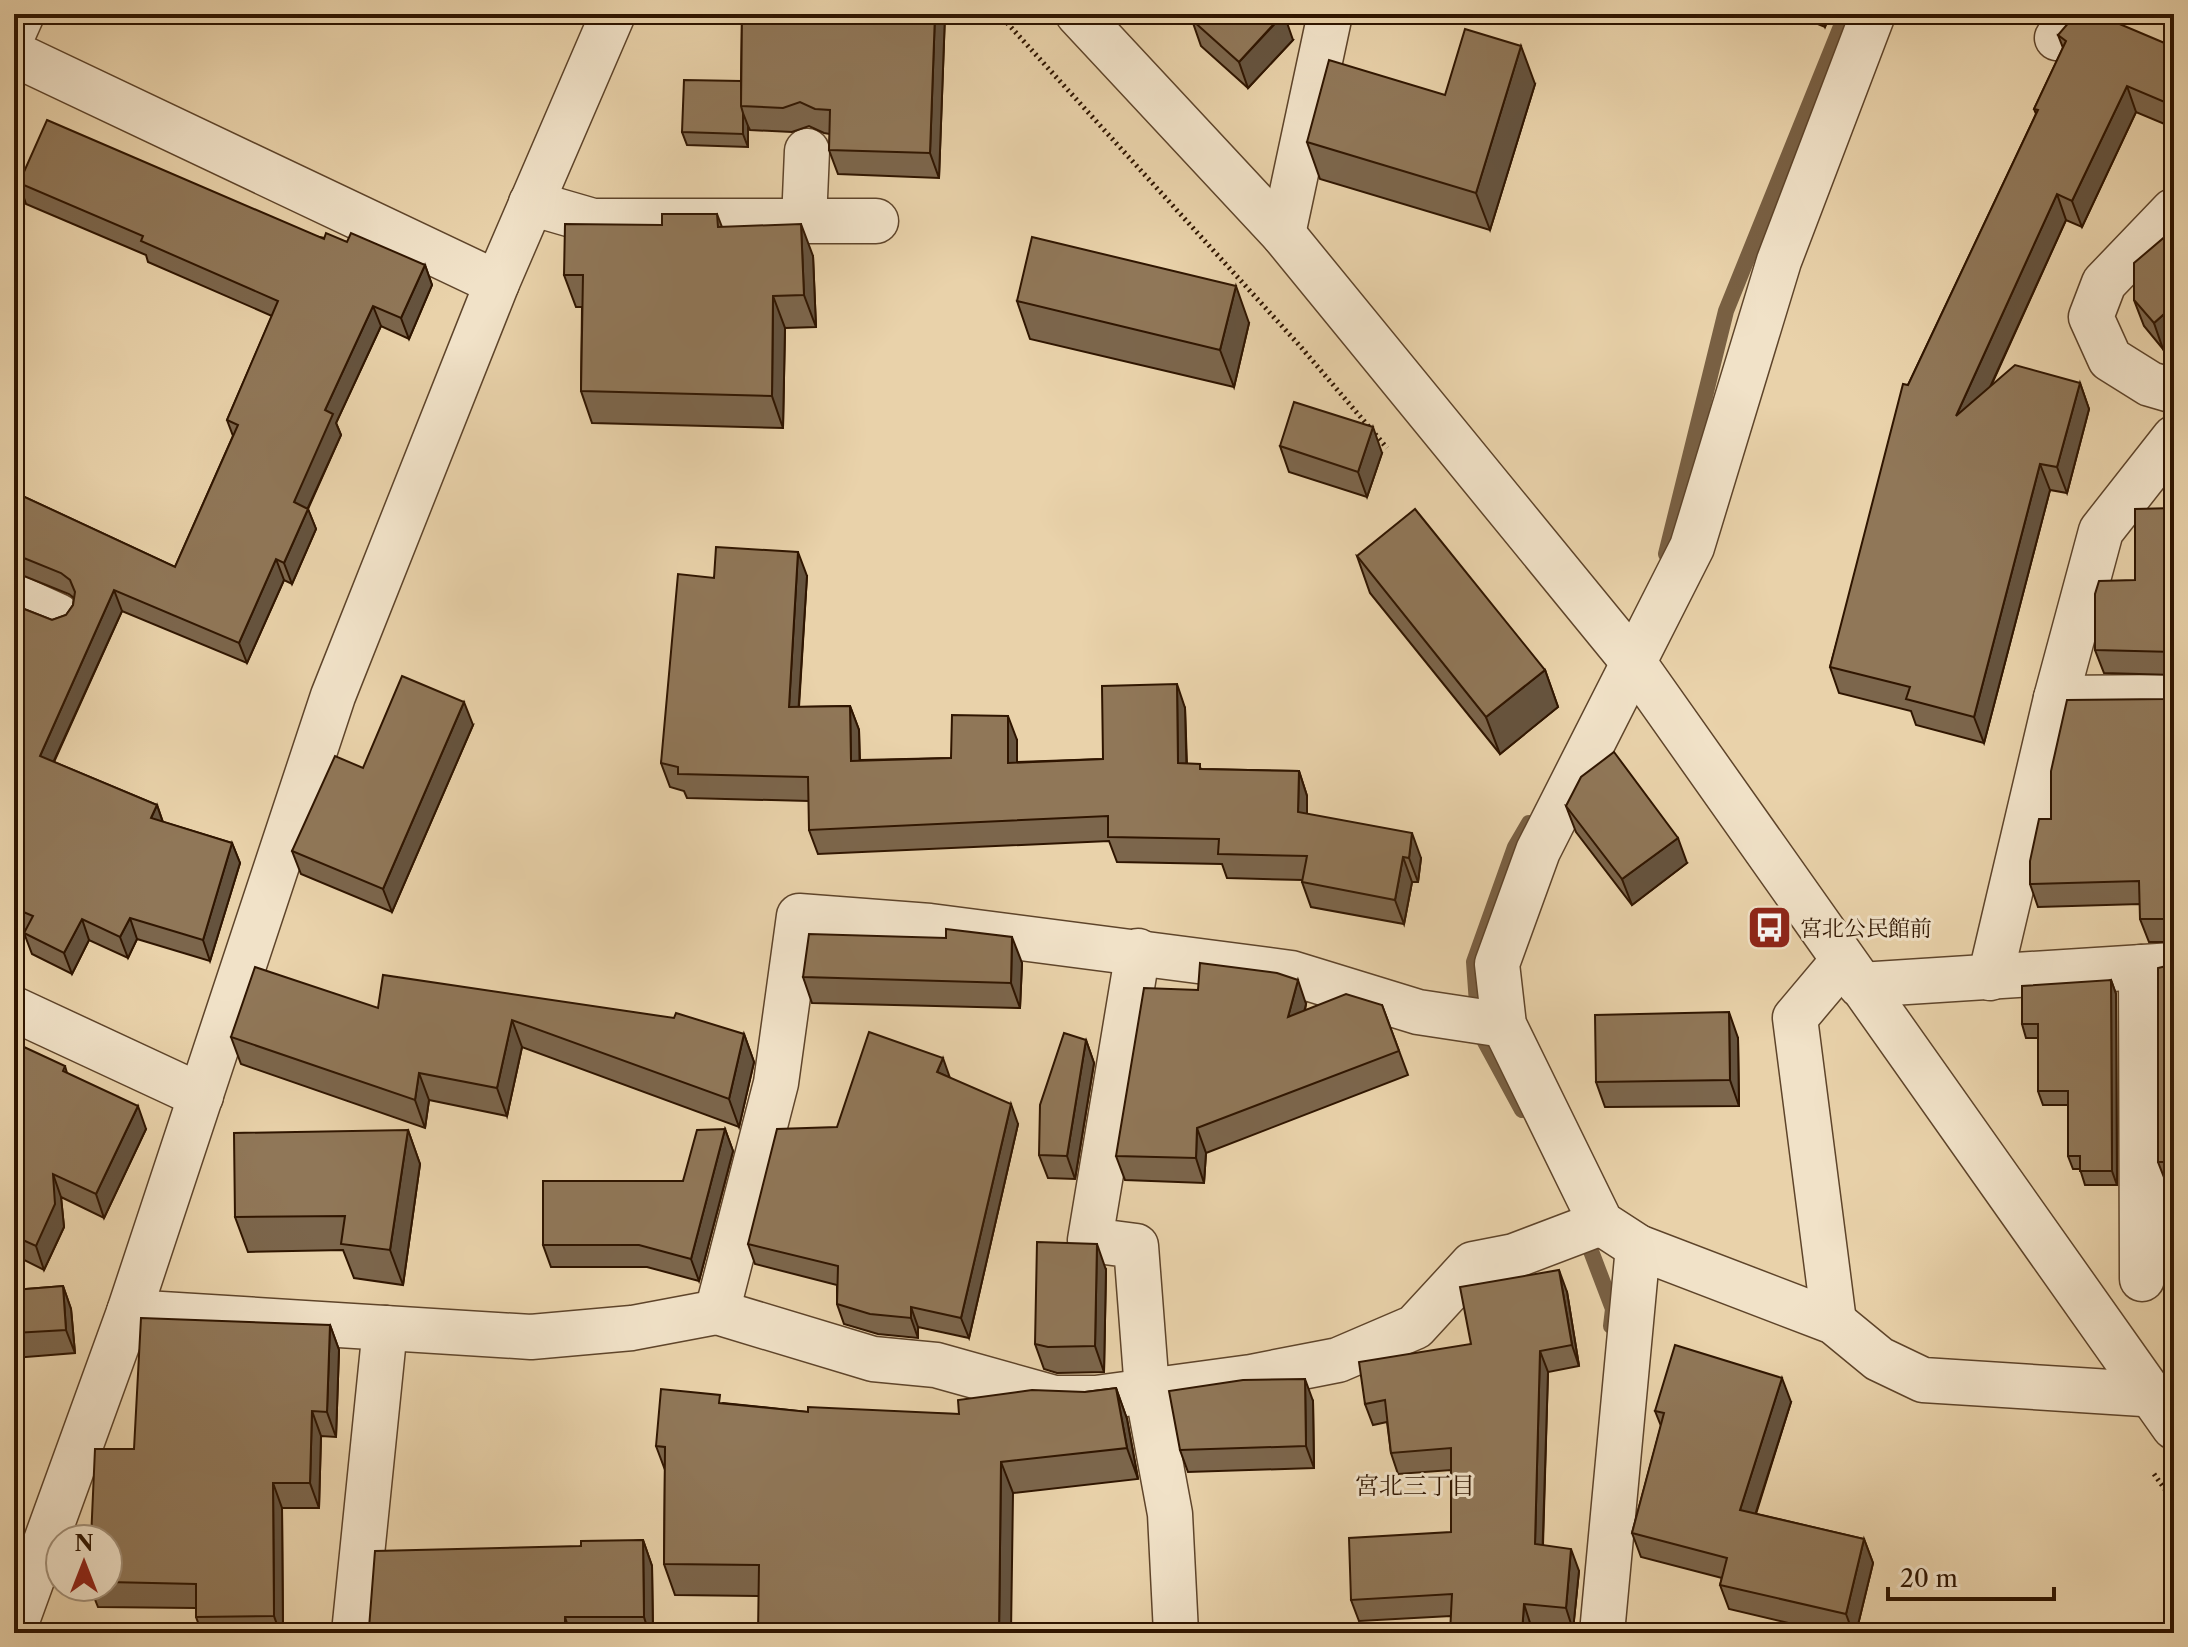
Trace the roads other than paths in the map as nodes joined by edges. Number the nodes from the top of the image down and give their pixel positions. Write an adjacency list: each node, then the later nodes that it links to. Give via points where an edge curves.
1 (22, 14): 6 (street)
2 (613, 14): 9 (street)
3 (1078, 14): 13 (street)
4 (1330, 14): 13 (street)
5 (1873, 14): 19 (street, via 1779,261 1692,547)
6 (14, 32)
7 (14, 54): 14 (street)
8 (807, 151): 11 (street)
9 (531, 203): 11 (street, via 593,221); 14 (street)
10 (2173, 211): 15 (street, via 2104,283 2091,317 2110,359 2150,384)
11 (804, 221): 12 (street)
12 (876, 221)
13 (1283, 234): 19 (street)
14 (497, 283): 28 (street, via 333,696)
15 (2174, 391)
16 (2174, 438): 21 (street, via 2101,531)
17 (14, 596): 18 (street)
18 (58, 616)
19 (1634, 663): 24 (street); 27 (street, via 1527,879 1497,964)
20 (2174, 697): 21 (street)
21 (2056, 698): 25 (street)
22 (1138, 951): 27 (street, via 1291,973 1418,1012); 33 (street, via 799,916 776,1083); 36 (street, via 1090,1240 1136,1246)
23 (2158, 966): 25 (street); 31 (street)
24 (1852, 973): 25 (street); 34 (street, via 1795,1018); 37 (street)
25 (1990, 978)
26 (14, 1009): 28 (street)
27 (1504, 1025): 29 (street)
28 (201, 1096): 32 (street)
29 (1601, 1223): 30 (street); 36 (street, via 1514,1256 1473,1264 1415,1327 1338,1360)
30 (1638, 1247): 34 (street); 42 (street)
31 (2142, 1279)
32 (129, 1312): 35 (street); 39 (street)
33 (717, 1312): 35 (street, via 632,1328 531,1337); 36 (street, via 873,1359 936,1365 1054,1398)
34 (1834, 1322): 37 (street, via 1879,1359 1923,1380)
35 (385, 1328): 40 (street)
36 (1147, 1390): 41 (street, via 1170,1514)
37 (2161, 1394): 38 (street)
38 (2174, 1427)
39 (14, 1629)
40 (354, 1633)
41 (1176, 1633)
42 (1602, 1633)

